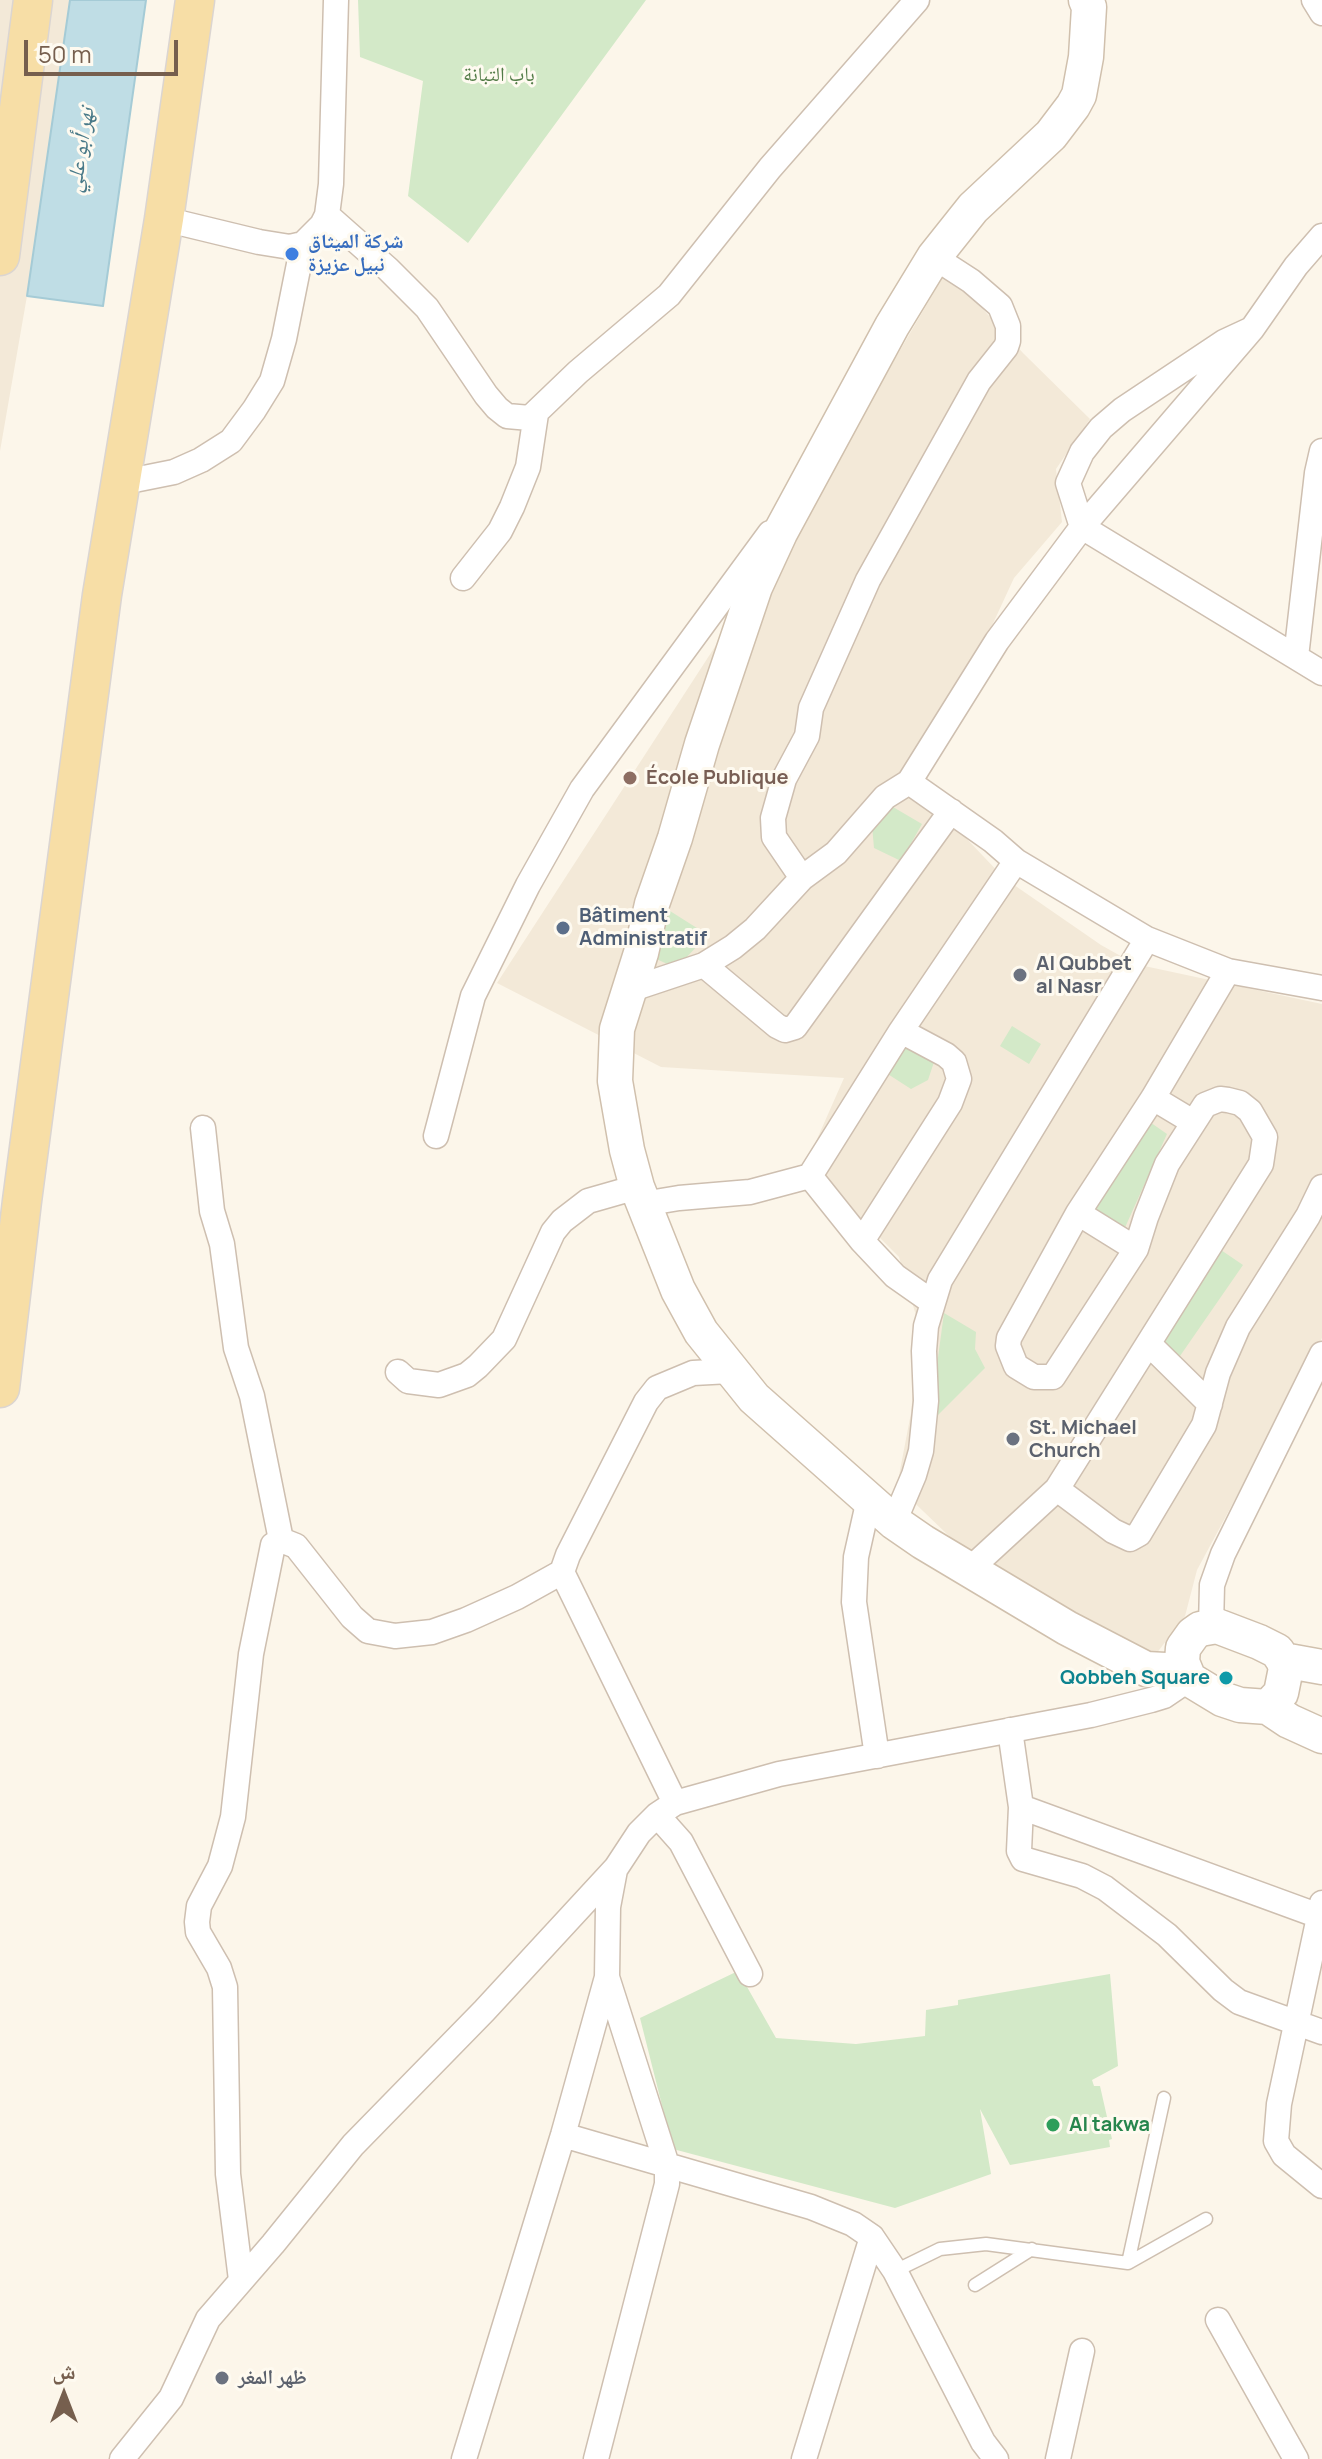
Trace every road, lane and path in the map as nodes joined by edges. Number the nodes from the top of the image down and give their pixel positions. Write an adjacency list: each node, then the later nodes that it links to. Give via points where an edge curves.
1 (33, 0): 13 (main road)
2 (173, 0): 41 (main road, via 81,592)
3 (195, 0): 10 (main road)
4 (336, 0): 9 (street)
5 (917, 0): 16 (street, via 770,168 669,295)
6 (1086, 0): 14 (main road, via 1086,57 1073,106 1051,135 973,208)
7 (1314, 0): 8 (street)
8 (1322, 13)
9 (327, 215): 12 (street); 16 (street, via 427,308 497,408 507,416)
10 (164, 219): 12 (street, via 259,242); 18 (main road)
11 (1322, 236): 15 (street)
12 (303, 244): 18 (street, via 272,381 231,441 174,472)
13 (0, 256)
14 (934, 257): 19 (main road); 27 (street, via 1000,306 1008,341 979,381 868,580 811,708 807,736 784,779 773,818 774,837)
15 (1252, 329): 20 (street); 20 (street, via 1170,376 1101,428 1068,483)
16 (536, 414): 21 (street, via 528,467 512,507)
17 (1322, 451): 22 (street)
18 (119, 483): 50 (main road)
19 (802, 494): 32 (main road, via 755,587); 37 (street, via 750,557 582,789 473,996)
20 (1082, 527): 22 (street); 24 (street, via 997,641)
21 (463, 578)
22 (1296, 657): 23 (street)
23 (1322, 673)
24 (909, 782): 25 (street); 27 (street, via 885,797 836,853)
25 (951, 811): 26 (street); 29 (street, via 795,1027 777,1026)
26 (1016, 861): 28 (street); 33 (street)
27 (802, 878): 29 (street, via 755,929)
28 (1147, 939): 30 (street); 45 (street, via 950,1259)
29 (704, 965): 32 (street)
30 (1228, 971): 31 (street); 34 (street)
31 (1322, 988)
32 (629, 990): 40 (main road, via 617,1029 615,1081)
33 (901, 1031): 38 (street); 43 (street, via 946,1055 959,1079 950,1103)
34 (1153, 1098): 35 (street); 42 (street)
35 (1193, 1122): 44 (street, via 1167,1164); 46 (street, via 1213,1101 1240,1103 1265,1137 1264,1151 1250,1183)
36 (203, 1128): 55 (street, via 236,1348 252,1396)
37 (436, 1136)
38 (810, 1176): 40 (street, via 750,1192 679,1198); 43 (street)
39 (1322, 1187): 51 (street, via 1238,1327)
40 (640, 1195): 48 (main road, via 678,1290); 49 (street, via 588,1201 562,1221 504,1339 467,1375 439,1385 408,1381)
41 (0, 1199)
42 (1078, 1213): 44 (street); 44 (street, via 1009,1338 1012,1357 1024,1373 1053,1377)
43 (862, 1241): 45 (street, via 895,1276)
44 (1136, 1249)
45 (932, 1302): 54 (street, via 924,1351 921,1451)
46 (1149, 1344): 51 (street); 52 (street)
47 (1322, 1354): 58 (street, via 1223,1554 1212,1585)
48 (730, 1371): 53 (main road); 57 (street, via 693,1373 657,1388)
49 (398, 1372)
50 (0, 1388)
51 (1210, 1404): 52 (street, via 1204,1425 1139,1534 1130,1539 1113,1531)
52 (1057, 1489): 56 (street)
53 (869, 1499): 54 (main road); 65 (street, via 856,1557 854,1602)
54 (894, 1522): 56 (main road)
55 (281, 1540): 57 (street, via 304,1553 334,1596 368,1631 395,1636 432,1632 466,1620); 83 (street, via 273,1545 251,1654 233,1817 197,1922 225,1987 228,2174)
56 (969, 1570): 61 (main road, via 1146,1669)
57 (562, 1572): 67 (street)
58 (1211, 1627): 59 (main road, via 1259,1642); 61 (main road, via 1188,1640 1182,1656)
59 (1283, 1660): 60 (main road); 62 (main road, via 1281,1693)
60 (1322, 1667)
61 (1187, 1675): 62 (main road, via 1222,1699); 63 (street, via 1164,1696)
62 (1268, 1707): 64 (main road)
63 (1010, 1730): 65 (street); 66 (street)
64 (1322, 1736)
65 (877, 1756): 67 (street, via 779,1774)
66 (1021, 1807): 69 (street); 72 (street, via 1023,1859 1105,1888 1167,1935 1239,2002)
67 (666, 1809): 68 (street, via 639,1833); 70 (street)
68 (616, 1868): 71 (street, via 608,1907); 83 (street, via 353,2145)
69 (1321, 1912): 72 (street)
70 (750, 1974)
71 (607, 1977): 75 (street); 76 (street)
72 (1295, 2023): 73 (street); 77 (street, via 1276,2141 1284,2155)
73 (1322, 2032)
74 (1164, 2098): 81 (lane)
75 (563, 2135): 76 (street); 89 (street)
76 (667, 2165): 79 (street, via 811,2207); 90 (street, via 662,2211)
77 (1322, 2186)
78 (1206, 2219): 81 (lane)
79 (872, 2237): 82 (street); 91 (street)
80 (1032, 2249): 81 (lane); 82 (lane, via 986,2244 940,2249); 84 (lane)
81 (1128, 2263)
82 (895, 2271): 87 (street)
83 (241, 2280): 88 (street, via 208,2319 171,2398)
84 (975, 2285)
85 (1218, 2320): 93 (street)
86 (1082, 2351): 92 (street)
87 (989, 2453)
88 (122, 2459)
89 (464, 2459)
90 (596, 2459)
91 (804, 2459)
92 (1058, 2459)
93 (1296, 2459)

